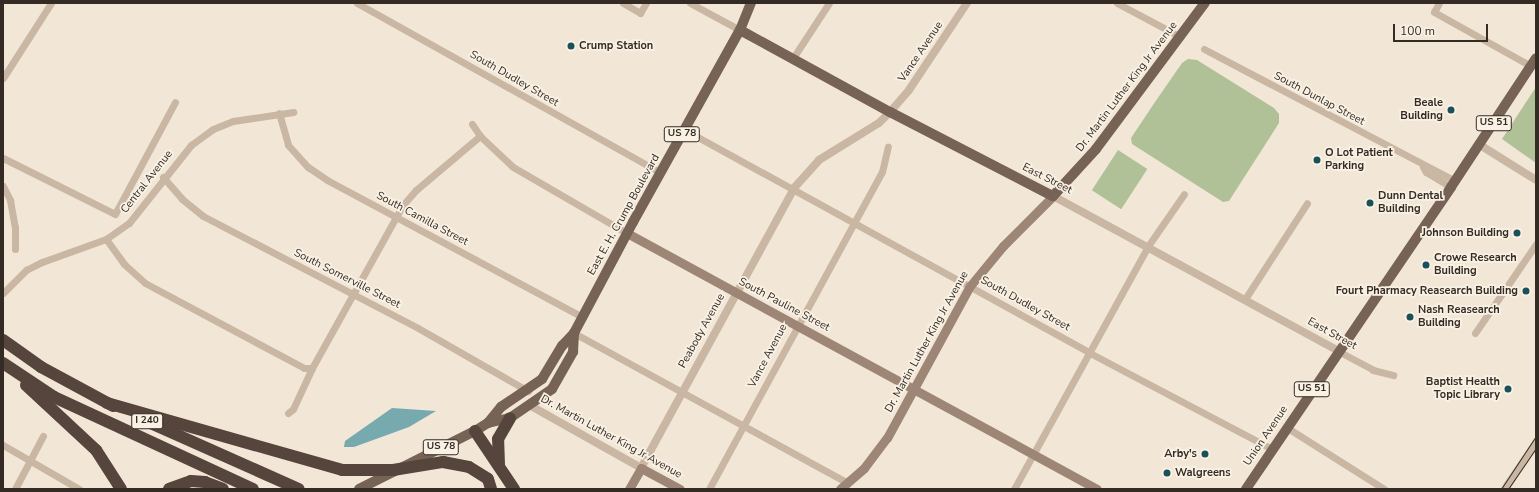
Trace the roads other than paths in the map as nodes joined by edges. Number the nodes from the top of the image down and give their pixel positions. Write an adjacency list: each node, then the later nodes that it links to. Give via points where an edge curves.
1 (51, 3): 17 (street)
2 (357, 3): 28 (street, South Dudley Street)
3 (623, 3): 4 (street, via 640,13)
4 (646, 3)
5 (690, 3): 12 (street, East Street)
6 (751, 3): 12 (main road, East E. H. Crump Boulevard / US 78)
7 (829, 3): 15 (street)
8 (967, 3): 20 (street, Vance Avenue, via 909,90)
9 (1117, 3): 13 (street)
10 (1205, 3): 13 (main road, Dr. Martin Luther King Jr Avenue)
11 (1439, 3): 16 (street, via 1434,12)
12 (740, 30): 15 (main road, East Street); 23 (main road, East E. H. Crump Boulevard / US 78)
13 (1180, 37): 35 (main road, Dr. Martin Luther King Jr Avenue, via 1096,149)
14 (1204, 50): 31 (street, South Dunlap Street, via 1423,166 1426,172)
15 (793, 58): 20 (main road, East Street)
16 (1534, 62): 25 (main road, Union Avenue / US 51)
17 (3, 78)
18 (175, 102): 27 (street, via 116,214)
19 (293, 112): 21 (street, Central Avenue)
20 (890, 112): 33 (street, Peabody Avenue, via 879,123 819,160); 35 (main road, East Street)
21 (279, 113): 29 (street, Central Avenue, via 233,121 212,129 191,145); 37 (street, South Camilla Street, via 288,144 308,167)
22 (472, 124): 24 (street, South Pauline Street)
23 (685, 130): 28 (main road, East E. H. Crump Boulevard / US 78); 33 (street, South Dudley Street)
24 (480, 136): 37 (street, via 416,190); 39 (street, South Pauline Street, via 513,167)
25 (1480, 145): 30 (street); 31 (main road, Union Avenue / US 51)
26 (888, 147): 38 (street, Vance Avenue, via 885,165)
27 (3, 158)
28 (660, 172): 39 (main road, East E. H. Crump Boulevard / US 78)
29 (163, 177): 40 (street, Central Avenue, via 129,223); 47 (street, South Somerville Street, via 182,200 203,216)
30 (1536, 180)
31 (1453, 184): 54 (main road, Union Avenue / US 51)
32 (3, 186): 43 (street, via 10,200 15,227)
33 (794, 188): 38 (street, South Dudley Street); 45 (street, Peabody Avenue)
34 (1184, 194): 42 (street)
35 (1053, 196): 42 (street, East Street); 44 (main road, Dr. Martin Luther King Jr Avenue, via 1003,246)
36 (1307, 203): 48 (street)
37 (394, 217): 47 (street); 49 (street, South Camilla Street)
38 (854, 221): 44 (street, South Dudley Street); 50 (street, Vance Avenue)
39 (627, 233): 45 (main road, South Pauline Street); 49 (main road, East E. H. Crump Boulevard / US 78)
40 (106, 239): 46 (street, Central Avenue, via 32,268 9,285); 57 (street, via 124,264 145,283 304,368)
41 (1536, 244): 52 (street)
42 (1148, 246): 48 (street, East Street); 55 (street)
43 (14, 249)
44 (970, 286): 55 (street, South Dudley Street); 60 (main road, Dr. Martin Luther King Jr Avenue)
45 (736, 293): 50 (main road, South Pauline Street); 62 (street, Peabody Avenue)
46 (3, 294)
47 (353, 295): 57 (street); 61 (street, South Somerville Street, via 418,328)
48 (1245, 299): 54 (street, East Street)
49 (582, 318): 51 (main road, East E. H. Crump Boulevard / US 78)
50 (796, 326): 60 (main road, South Pauline Street); 68 (street, Vance Avenue)
51 (574, 333): 61 (main road, East E. H. Crump Boulevard / US 78, via 562,346 542,379); 62 (street); 64 (main road, East E. H. Crump Boulevard / US 78, via 573,352 560,377 552,389)
52 (1475, 333)
53 (3, 340): 63 (highway, I 240, via 41,367)
54 (1338, 351): 59 (street, East Street, via 1373,370); 69 (main road, Union Avenue / US 51)
55 (1088, 352): 74 (street, South Dudley Street); 75 (street)
56 (3, 363): 58 (highway, I 240)
57 (312, 368): 65 (street, via 293,409)
58 (18, 374): 84 (highway, via 30,391 96,450); 87 (highway, I 240, via 54,397)
59 (1393, 375)
60 (913, 389): 75 (main road, South Pauline Street); 80 (main road, Dr. Martin Luther King Jr Avenue, via 872,460)
61 (528, 391): 67 (main road, East E. H. Crump Boulevard / US 78, via 501,407)
62 (682, 392): 68 (street); 78 (street, Peabody Avenue)
63 (107, 403): 79 (highway, via 342,470); 88 (highway, I 240)
64 (531, 406): 66 (main road, East E. H. Crump Boulevard / US 78); 78 (street, Dr. Martin Luther King Jr Avenue)
65 (288, 413)
66 (510, 418): 67 (main road, East E. H. Crump Boulevard / US 78); 77 (highway, via 498,439)
67 (488, 422): 70 (main road, US 78)
68 (743, 426): 80 (street); 94 (street, Vance Avenue)
69 (1286, 427): 74 (main road, Union Avenue / US 51); 81 (street)
70 (475, 431): 77 (highway); 79 (main road, US 78)
71 (43, 436): 76 (street)
72 (1536, 443): 99 (street)
73 (3, 445): 76 (street)
74 (1272, 449): 98 (main road, Union Avenue / US 51)
75 (1034, 454): 96 (street); 97 (main road, South Pauline Street)
76 (30, 460): 82 (street); 83 (street)
77 (499, 468): 91 (highway)
78 (641, 468): 92 (main road, Peabody Avenue); 93 (main road, Dr. Martin Luther King Jr Avenue)
79 (393, 470): 89 (main road, US 78); 90 (highway, via 443,462 469,467 488,479)
80 (848, 483): 95 (main road, Dr. Martin Luther King Jr Avenue)
81 (1380, 488)
82 (15, 489)
83 (79, 489)
84 (121, 489)
85 (169, 489): 86 (highway, via 191,481 205,482)
86 (223, 489)
87 (253, 489)
88 (299, 489)
89 (359, 489)
90 (491, 489)
91 (514, 489)
92 (629, 489)
93 (680, 489)
94 (709, 489)
95 (840, 489)
96 (1014, 489)
97 (1098, 489)
98 (1246, 489)
99 (1505, 489)

